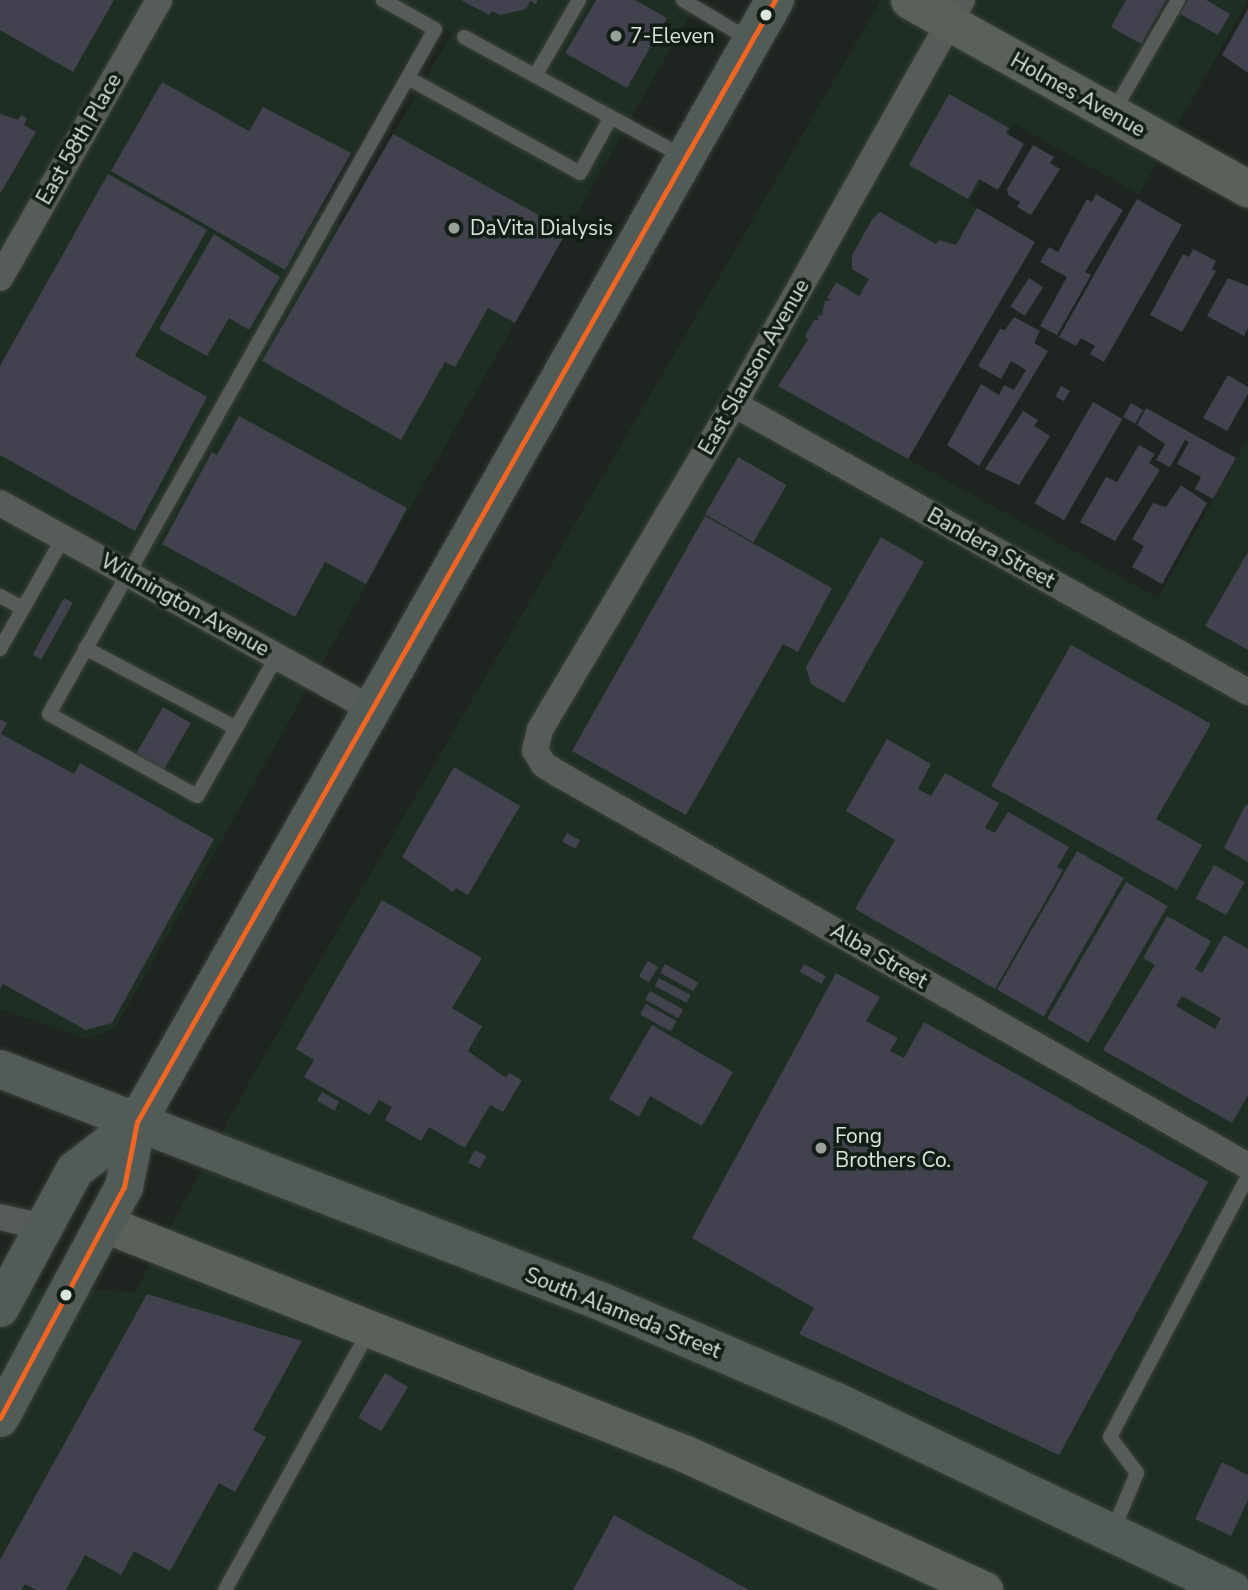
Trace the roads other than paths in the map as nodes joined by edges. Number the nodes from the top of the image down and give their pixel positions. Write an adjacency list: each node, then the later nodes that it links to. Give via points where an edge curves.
1 (159, 0): 17 (street, East 58th Place)
2 (383, 0): 12 (lane, via 435,29)
3 (579, 0): 11 (lane)
4 (683, 0): 10 (lane)
5 (775, 0): 10 (main road)
6 (909, 0): 8 (street, Holmes Avenue)
7 (1178, 0): 13 (lane)
8 (956, 12): 13 (street, Holmes Avenue); 18 (street, East Slauson Avenue)
9 (464, 37): 11 (lane)
10 (751, 41): 15 (main road)
11 (536, 76): 14 (lane)
12 (408, 78): 14 (lane, via 580,173); 21 (lane)
13 (1112, 114): 16 (street, Holmes Avenue)
14 (611, 117): 15 (lane)
15 (685, 158): 28 (main road)
16 (1248, 189)
17 (0, 278)
18 (734, 404): 27 (street, Bandera Street); 30 (street, East Slauson Avenue)
19 (0, 503): 20 (street, Wilmington Avenue)
20 (63, 538): 21 (street, Wilmington Avenue); 23 (lane)
21 (125, 573): 24 (lane); 26 (street, Wilmington Avenue)
22 (0, 596): 23 (lane)
23 (23, 608): 25 (lane)
24 (85, 648): 29 (lane); 29 (lane, via 49,714 197,796)
25 (0, 649)
26 (277, 656): 28 (street, Wilmington Avenue); 29 (lane)
27 (1248, 692)
28 (370, 708): 32 (main road)
29 (236, 728)
30 (540, 730): 33 (street, Alba Street, via 536,750 543,764 557,773)
31 (0, 1069): 32 (main road, South Alameda Street)
32 (137, 1122): 36 (main road, via 124,1187); 37 (main road, via 75,1170); 41 (main road, South Alameda Street, via 600,1301 835,1401)
33 (1248, 1166)
34 (1248, 1177): 41 (lane, via 1110,1437 1137,1474)
35 (0, 1217): 37 (street)
36 (105, 1224): 39 (street); 40 (main road)
37 (43, 1227): 38 (main road)
38 (0, 1308)
39 (370, 1328): 42 (street, via 686,1454); 43 (lane)
40 (0, 1418)
41 (1112, 1534): 44 (main road, South Alameda Street)
42 (976, 1588)
43 (225, 1590)
44 (1232, 1590)

